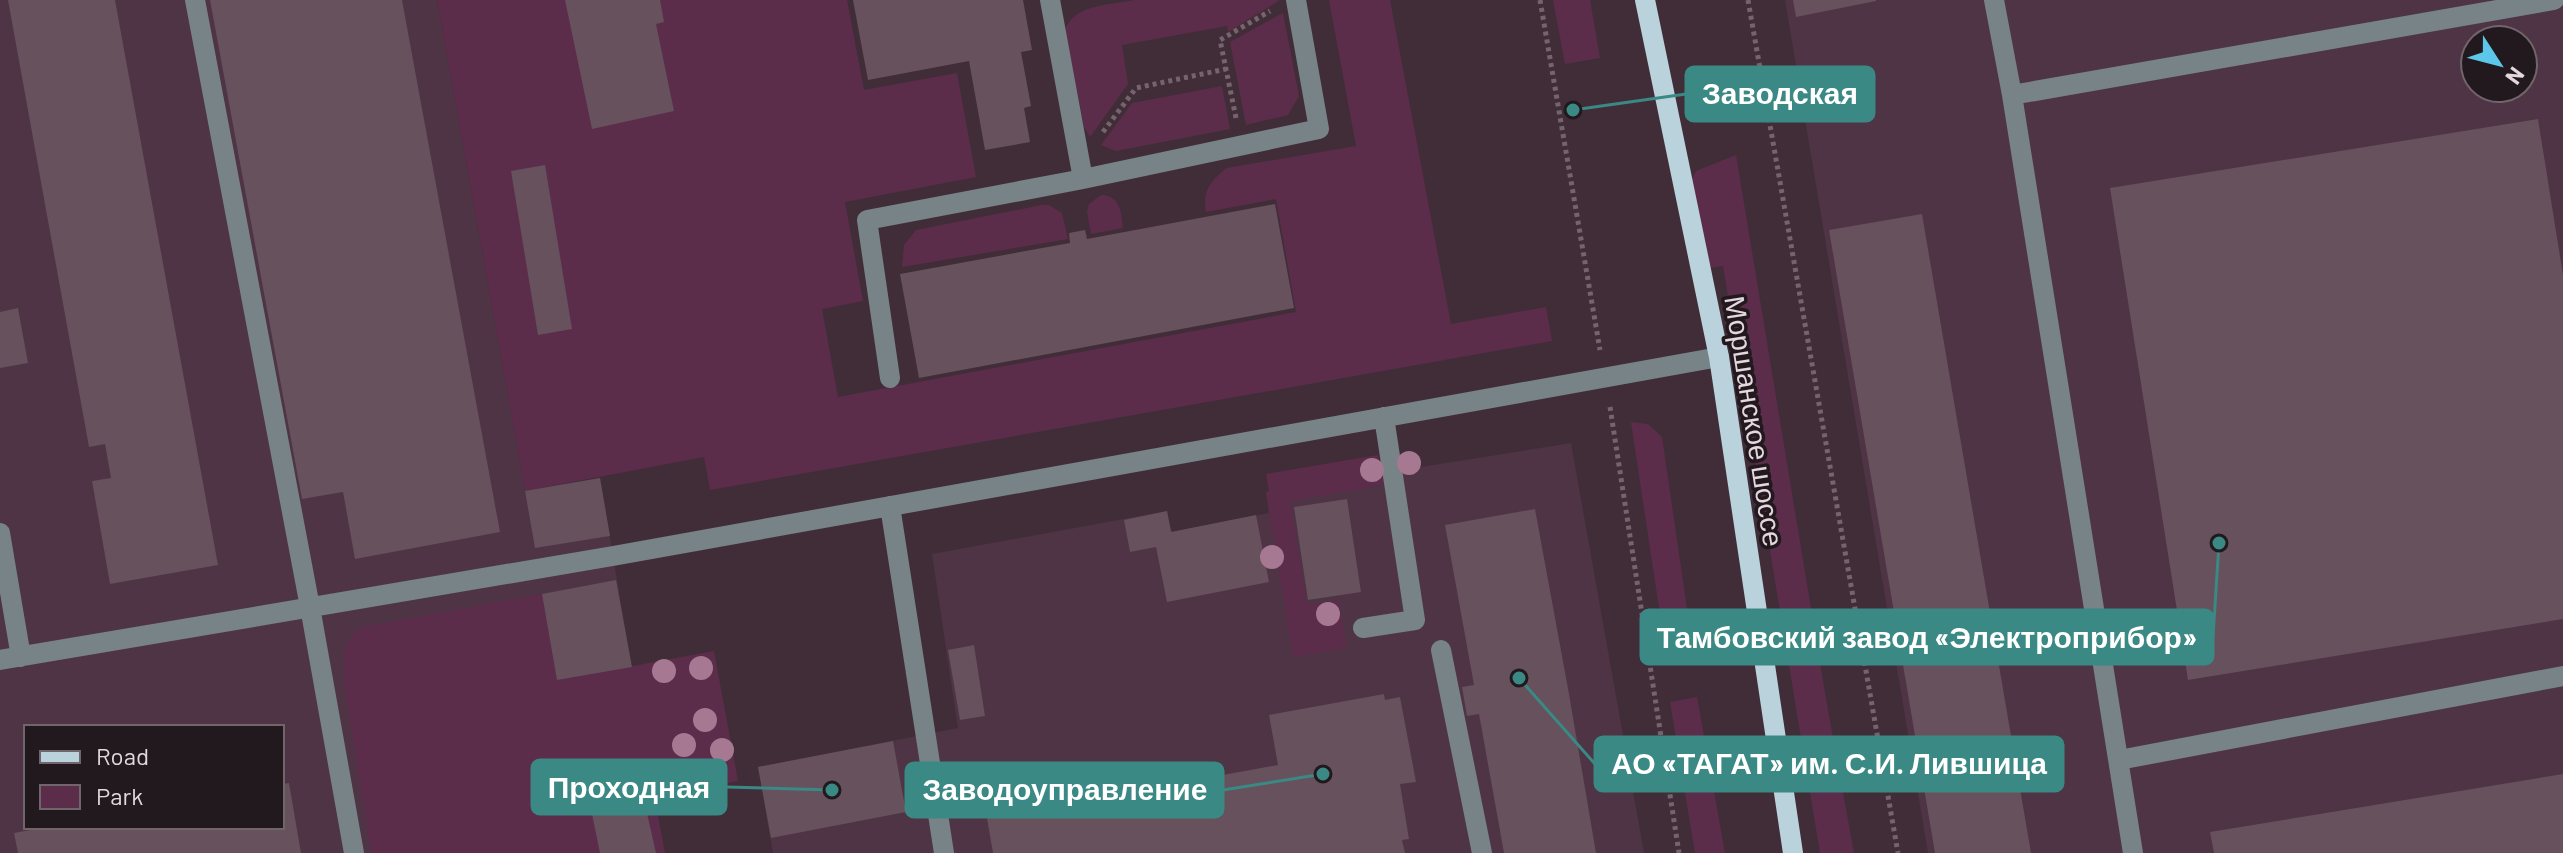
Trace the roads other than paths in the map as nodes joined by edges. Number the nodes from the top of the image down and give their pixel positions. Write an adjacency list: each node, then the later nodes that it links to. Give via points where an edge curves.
1 (195, 0): 14 (lane)
2 (1050, 0): 8 (lane)
3 (1296, 0): 8 (lane, via 1319,129)
4 (1645, 0): 9 (main road, Моршанское шоссе)
5 (1994, 0): 7 (lane)
6 (2554, 0): 7 (lane)
7 (2012, 95): 19 (lane)
8 (1081, 172): 10 (lane, via 867,220)
9 (1719, 357): 11 (lane); 23 (main road, Моршанское шоссе)
10 (890, 378)
11 (1384, 417): 12 (lane); 15 (lane, via 1415,620)
12 (890, 506): 14 (lane); 21 (lane)
13 (0, 533): 17 (lane)
14 (310, 607): 17 (lane); 20 (lane)
15 (1363, 628)
16 (1441, 650): 22 (lane)
17 (10, 659)
18 (2563, 676): 19 (lane)
19 (2119, 760): 24 (lane)
20 (354, 853)
21 (944, 853)
22 (1482, 853)
23 (1793, 853)
24 (2133, 853)

